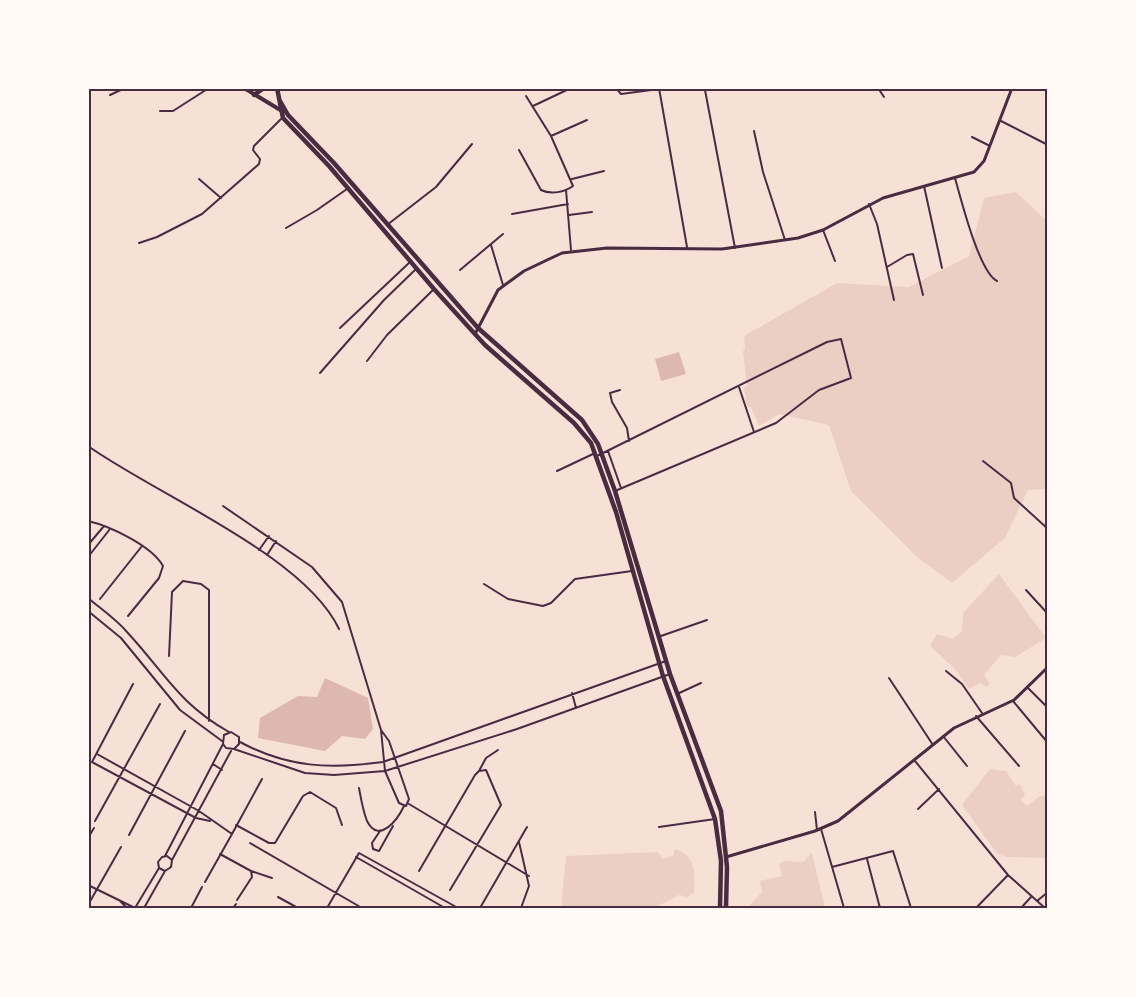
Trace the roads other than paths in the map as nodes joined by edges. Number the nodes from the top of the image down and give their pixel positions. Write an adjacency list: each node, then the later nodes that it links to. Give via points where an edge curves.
1 (125, 88): 12 (street)
2 (209, 88): 17 (street, via 173,111)
3 (244, 88): 13 (main road)
4 (264, 88): 13 (highway)
5 (571, 88): 16 (street)
6 (616, 88): 10 (street, via 621,94)
7 (878, 88): 15 (street)
8 (1012, 88): 20 (street)
9 (277, 89): 18 (highway)
10 (659, 89): 49 (street)
11 (705, 90): 50 (street)
12 (110, 95)
13 (254, 95): 18 (main road)
14 (526, 96): 16 (street)
15 (884, 97)
16 (533, 106): 22 (street)
17 (160, 111)
18 (284, 113): 33 (highway); 35 (street, via 254,146 259,164); 41 (highway)
19 (587, 120): 22 (street)
20 (1001, 121): 25 (street); 26 (street)
21 (754, 131): 45 (street)
22 (551, 136): 31 (street)
23 (972, 137): 26 (street)
24 (472, 144): 41 (street, via 436,187)
25 (1047, 145)
26 (990, 146): 29 (street, via 979,168)
27 (519, 150): 34 (street, via 541,190)
28 (604, 171): 31 (street)
29 (955, 178): 32 (street); 59 (street, via 980,254)
30 (199, 179): 35 (street)
31 (572, 179): 34 (street, via 573,186)
32 (924, 186): 37 (street); 57 (street)
33 (347, 189): 42 (street); 52 (highway)
34 (566, 190): 36 (street)
35 (221, 198): 46 (street, via 202,214)
36 (568, 204): 39 (street); 40 (street)
37 (869, 204): 43 (street); 55 (street)
38 (592, 212): 40 (street)
39 (512, 214)
40 (569, 215): 51 (street)
41 (387, 225): 48 (highway)
42 (286, 228)
43 (823, 230): 45 (street); 53 (street)
44 (503, 234): 47 (street)
45 (785, 240): 50 (street)
46 (139, 243)
47 (491, 245): 58 (street); 60 (street)
48 (407, 248): 52 (highway); 65 (highway)
49 (687, 248): 50 (street); 51 (street)
50 (735, 248)
51 (571, 250): 60 (street)
52 (402, 253): 54 (highway)
53 (835, 261)
54 (410, 262): 56 (highway); 64 (street)
55 (887, 267): 62 (street, via 913,254); 63 (street)
56 (416, 268): 61 (highway); 68 (street)
57 (942, 268)
58 (460, 270)
59 (997, 280)
60 (503, 285): 65 (street)
61 (434, 289): 66 (highway); 67 (street, via 387,335)
62 (923, 295)
63 (894, 300)
64 (340, 328)
65 (478, 328): 66 (street); 76 (highway, via 582,420)
66 (475, 334): 76 (highway)
67 (367, 361)
68 (320, 373)
69 (739, 387): 71 (street); 71 (street, via 827,342 841,339 851,378 819,390 776,423); 74 (street)
70 (620, 390): 74 (street, via 610,393 622,415)
71 (754, 432): 79 (street)
72 (88, 433): 73 (street)
73 (88, 440)
74 (628, 441): 76 (street)
75 (88, 446): 89 (street)
76 (601, 453): 78 (street); 79 (highway); 92 (highway)
77 (983, 460): 84 (street, via 1011,483 1014,498)
78 (557, 471)
79 (618, 489): 92 (highway)
80 (223, 506): 85 (street)
81 (88, 521): 82 (street)
82 (104, 526): 83 (street); 87 (street)
83 (110, 529): 88 (street); 91 (street)
84 (1047, 529)
85 (268, 536): 86 (street); 89 (street)
86 (276, 541): 90 (street); 125 (street, via 324,578 342,602)
87 (88, 545)
88 (142, 546): 96 (street); 99 (street, via 159,560 162,572)
89 (260, 550): 90 (street)
90 (267, 555): 101 (street, via 325,604)
91 (88, 557)
92 (634, 570): 93 (street, via 575,579 543,606 508,599); 102 (highway); 105 (highway)
93 (484, 584)
94 (1026, 590): 98 (street)
95 (88, 598): 121 (street, via 127,632 182,699)
96 (100, 599)
97 (88, 611): 123 (street, via 121,638 168,699)
98 (1047, 614)
99 (128, 616)
100 (707, 620): 102 (street)
101 (339, 628)
102 (658, 637): 104 (highway)
103 (169, 656): 124 (street, via 172,592 183,582 201,584 209,590)
104 (666, 661): 105 (street); 108 (highway)
105 (659, 664): 109 (highway); 114 (street)
106 (1047, 667): 113 (street)
107 (946, 671): 120 (street, via 962,684)
108 (670, 674): 109 (street); 115 (highway)
109 (663, 676): 118 (street); 161 (highway)
110 (889, 678): 132 (street)
111 (701, 683): 115 (street)
112 (133, 684): 135 (street)
113 (1028, 687): 116 (street); 119 (street)
114 (572, 693): 118 (street); 136 (street)
115 (677, 694): 183 (highway, via 721,811)
116 (1013, 701): 120 (street); 131 (street)
117 (160, 704): 142 (street)
118 (576, 708): 143 (street)
119 (1047, 708)
120 (982, 713): 122 (street)
121 (200, 714): 123 (street); 124 (street)
122 (976, 716): 128 (street); 141 (street)
123 (194, 721): 129 (street)
124 (209, 721): 127 (street)
125 (381, 730): 136 (street); 138 (street)
126 (185, 731): 149 (street)
127 (229, 732): 129 (street); 130 (street, via 236,734)
128 (943, 736): 132 (street); 140 (street)
129 (222, 742): 133 (street); 139 (street)
130 (240, 742): 133 (street); 138 (street, via 300,765)
131 (1047, 743)
132 (933, 745): 137 (street)
133 (233, 749): 144 (street); 145 (street, via 304,773)
134 (498, 750): 146 (street, via 486,758)
135 (96, 753): 142 (street); 147 (street, via 93,763)
136 (395, 758): 138 (street); 143 (street)
137 (915, 761): 151 (street); 171 (street, via 841,818)
138 (384, 762): 145 (street)
139 (213, 764): 144 (street); 155 (street)
140 (967, 766)
141 (1019, 766)
142 (125, 768): 147 (street); 149 (street)
143 (398, 768): 145 (street); 153 (street)
144 (222, 770): 157 (street)
145 (385, 771): 154 (street)
146 (479, 771): 167 (street); 178 (street, via 490,774 501,805)
147 (120, 778): 152 (street); 162 (street)
148 (262, 779): 164 (street)
149 (154, 786): 152 (street); 155 (street)
150 (359, 788): 172 (street, via 366,819)
151 (939, 789): 156 (street); 192 (street)
152 (151, 792): 159 (street); 174 (street)
153 (409, 804): 154 (street); 167 (street)
154 (404, 806): 166 (street)
155 (191, 807): 157 (street); 159 (street)
156 (918, 809)
157 (199, 811): 160 (street); 163 (street)
158 (815, 812): 171 (street)
159 (188, 813): 160 (street); 181 (street)
160 (196, 818): 163 (street); 185 (street)
161 (715, 819): 169 (street); 183 (highway)
162 (95, 821)
163 (210, 821): 173 (street)
164 (236, 825): 165 (street, via 275,843 303,796 310,792 336,808); 173 (street)
165 (342, 825)
166 (394, 825): 172 (street); 172 (street, via 379,851 373,849 372,843)
167 (446, 826): 178 (street); 189 (street)
168 (527, 827): 176 (street)
169 (659, 827)
170 (94, 828): 175 (street)
171 (819, 829): 183 (street); 187 (street)
172 (380, 831)
173 (231, 834): 180 (street)
174 (129, 835)
175 (88, 838)
176 (519, 842): 186 (street); 193 (street)
177 (250, 843): 200 (street)
178 (478, 845): 186 (street); 199 (street)
179 (121, 847): 198 (street)
180 (220, 854): 191 (street); 195 (street)
181 (165, 856): 185 (street); 188 (street, via 159,859)
182 (356, 857): 200 (street); 214 (street); 215 (street, via 360,853)
183 (724, 858): 218 (highway); 219 (highway)
184 (866, 858): 187 (street); 221 (street); 222 (street, via 889,850 894,852)
185 (172, 860): 190 (street)
186 (506, 862): 193 (street); 216 (street)
187 (832, 867): 220 (street)
188 (159, 868): 190 (street); 204 (street, via 135,909)
189 (419, 870)
190 (165, 871): 208 (street)
191 (251, 872): 194 (street); 210 (street)
192 (1008, 875): 203 (street); 223 (street)
193 (529, 876): 217 (street)
194 (272, 878)
195 (205, 882)
196 (88, 885): 198 (street)
197 (202, 887): 209 (street)
198 (97, 890): 204 (street); 206 (street)
199 (450, 890)
200 (336, 892): 212 (street); 213 (street)
201 (1047, 892): 205 (street)
202 (278, 897): 211 (street)
203 (1032, 897): 205 (street); 224 (street)
204 (118, 900): 207 (street)
205 (1037, 901): 225 (street)
206 (88, 904)
207 (127, 909)
208 (144, 909)
209 (191, 909)
210 (234, 909)
211 (298, 909)
212 (327, 909)
213 (362, 909)
214 (445, 909)
215 (458, 909)
216 (480, 909)
217 (521, 909)
218 (720, 909)
219 (726, 909)
220 (844, 909)
221 (880, 909)
222 (911, 909)
223 (976, 909)
224 (1021, 909)
225 (1045, 909)

